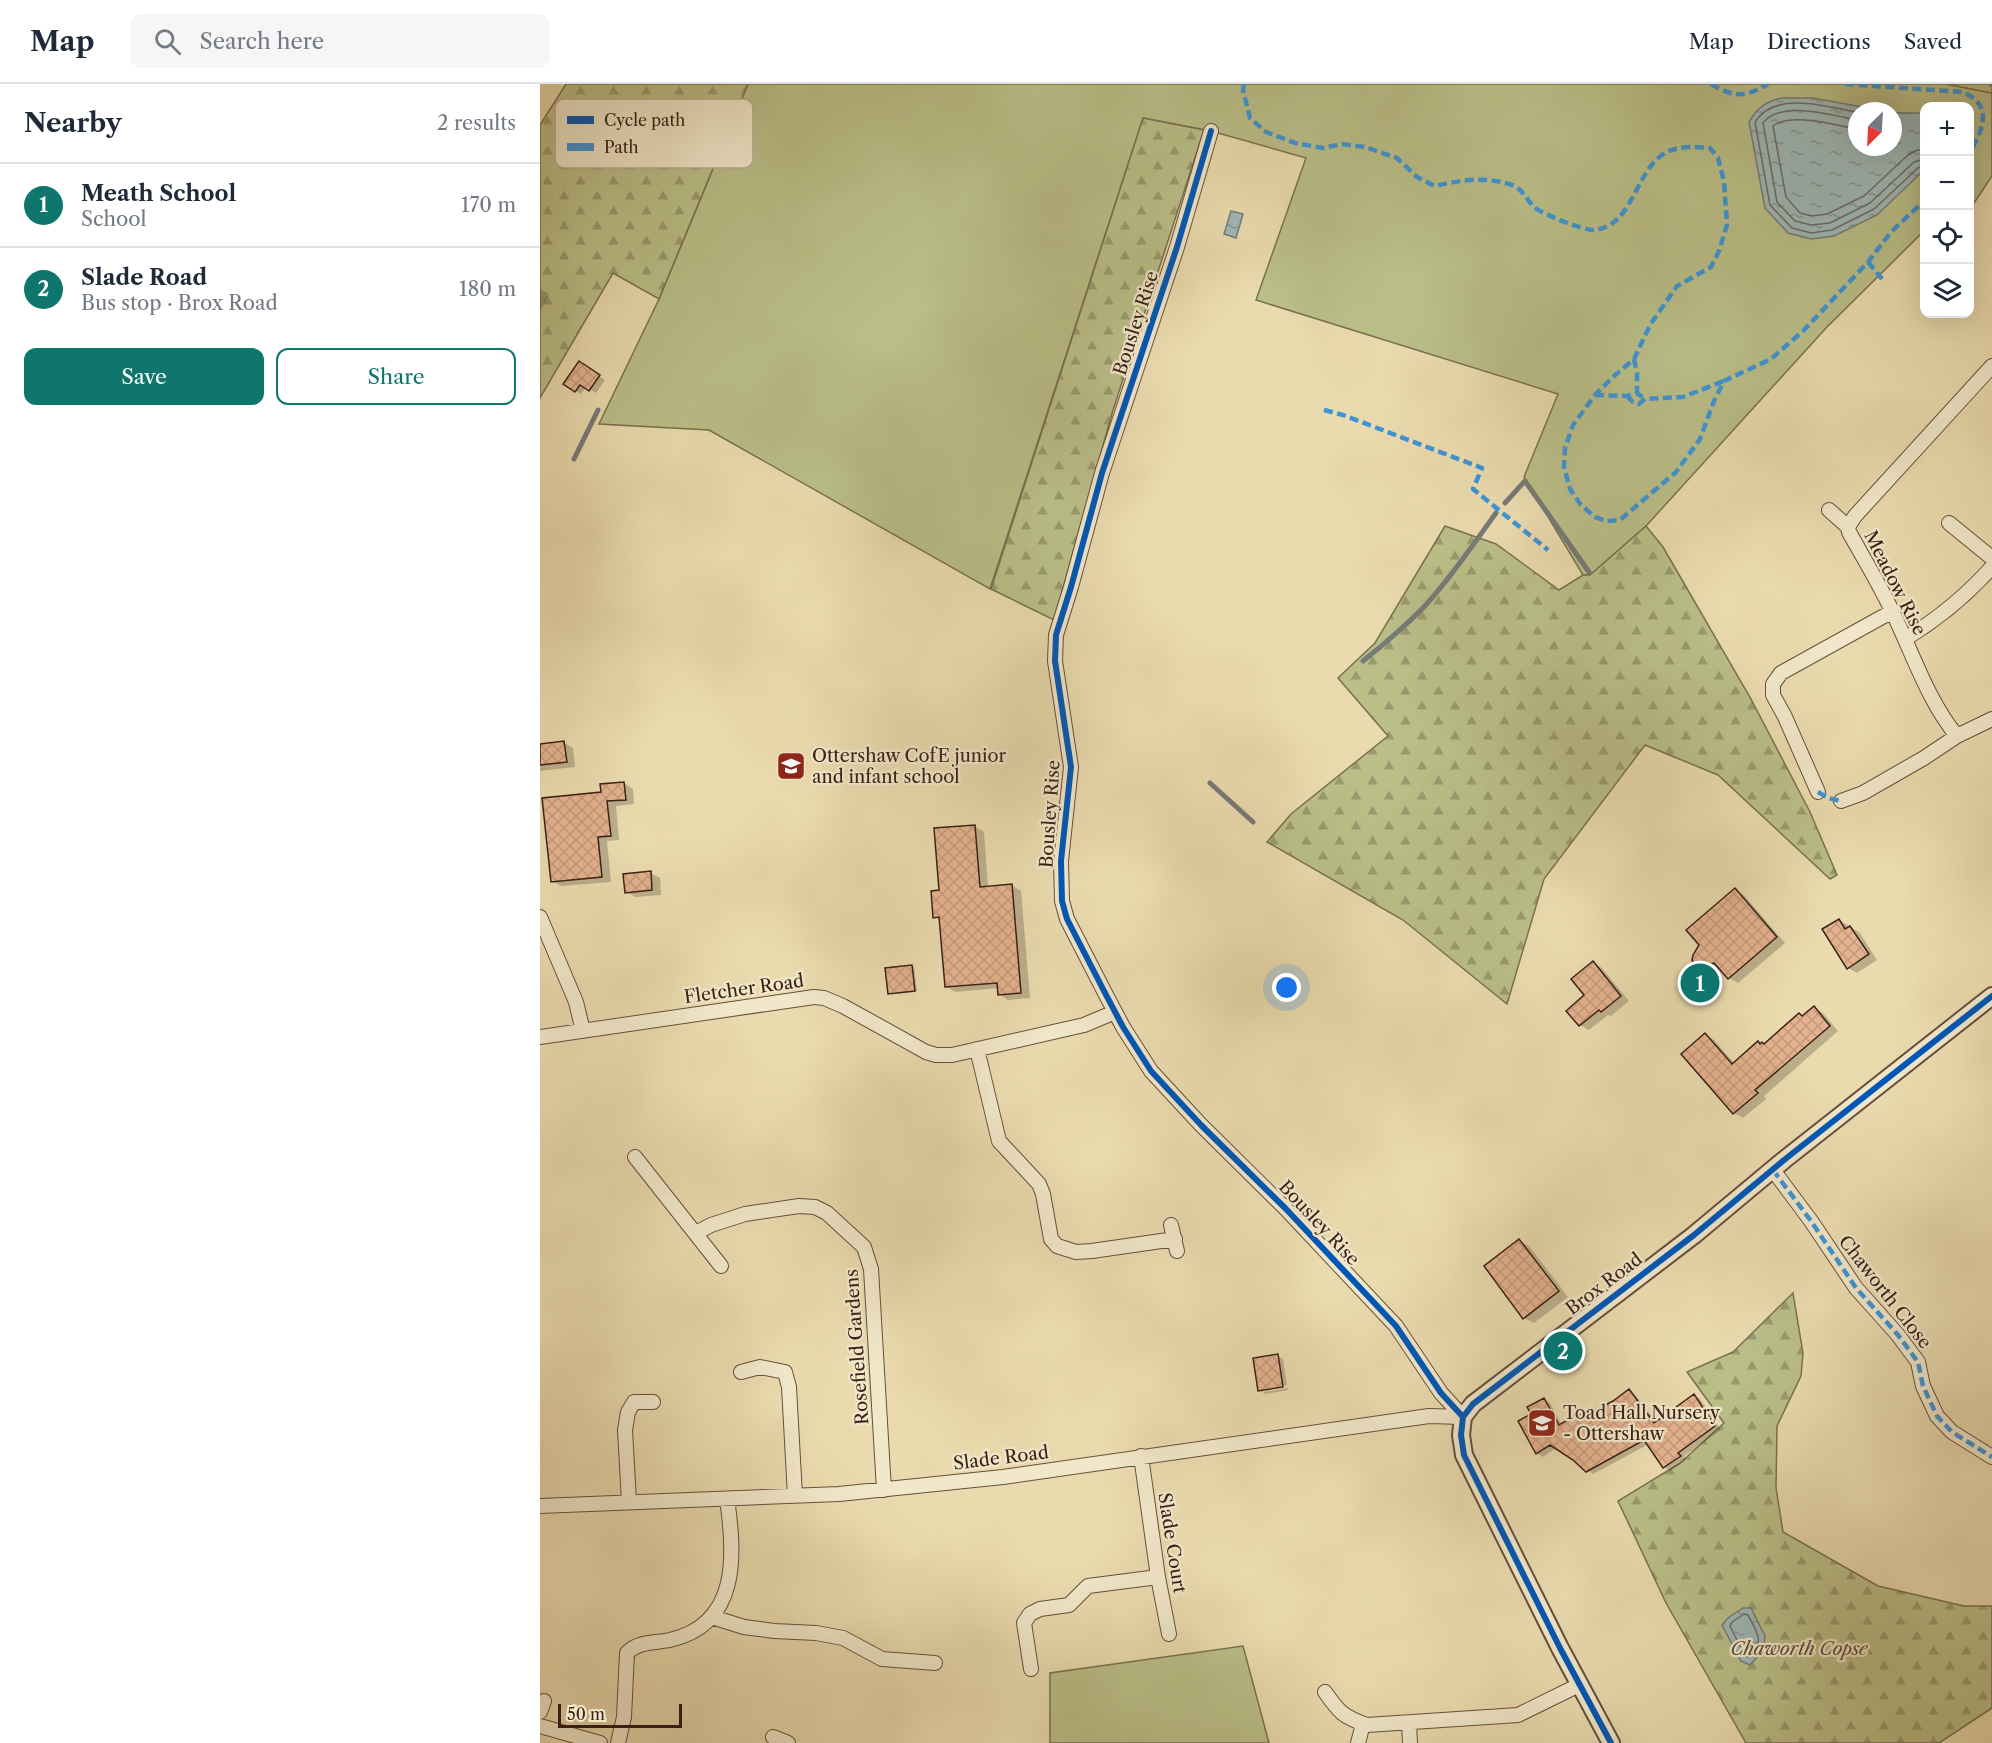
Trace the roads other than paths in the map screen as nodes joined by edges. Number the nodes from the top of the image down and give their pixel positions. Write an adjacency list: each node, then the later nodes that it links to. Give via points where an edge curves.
1 (1211, 131): 17 (street, Bousley Rise, via 1102,473 1056,634 1055,661 1071,767 1061,861 1062,901 1067,919)
2 (1992, 366): 3 (street, Meadow Rise)
3 (1987, 383): 6 (street, Meadow Rise)
4 (1829, 510): 6 (street)
5 (1949, 523): 7 (street)
6 (1848, 527): 9 (street, Meadow Rise)
7 (1992, 558)
8 (1992, 567): 10 (street, via 1946,612)
9 (1893, 611): 10 (street, Meadow Rise); 13 (street, via 1781,673 1773,684 1773,695)
10 (1905, 639): 12 (street, Meadow Rise, via 1938,708)
11 (1992, 719): 12 (street)
12 (1957, 736): 14 (street, via 1863,794)
13 (1818, 792)
14 (1841, 801)
15 (540, 917): 18 (street)
16 (1992, 996): 22 (street, Brox Road)
17 (1115, 1012): 20 (street, Fletcher Road, via 1084,1025); 28 (street, Bousley Rise, via 1151,1071 1396,1326 1441,1393)
18 (584, 1031): 19 (street, Fletcher Road); 20 (street, Fletcher Road, via 814,997 843,1006 926,1052 952,1055)
19 (540, 1037)
20 (977, 1049): 23 (street, via 999,1141 1039,1184 1051,1239 1058,1246 1076,1252 1176,1245)
21 (636, 1157): 24 (street)
22 (1773, 1170): 28 (street, Brox Road, via 1473,1404); 30 (street, Chaworth Close, via 1856,1288 1918,1362 1923,1386 1937,1416 1952,1432)
23 (1171, 1225)
24 (696, 1233): 25 (street); 31 (street, Rosefield Gardens, via 745,1214 815,1207 864,1247 872,1269)
25 (721, 1266)
26 (741, 1372): 32 (street, via 760,1367 785,1372)
27 (653, 1402): 34 (street, via 634,1402 628,1412 625,1430)
28 (1463, 1417): 29 (street, Slade Road, via 1429,1416); 41 (street, via 1464,1455)
29 (1141, 1456): 31 (street, Slade Road); 36 (street, Slade Court)
30 (1992, 1457)
31 (884, 1490): 32 (street, Slade Road)
32 (795, 1496): 33 (street, Slade Road)
33 (728, 1499): 34 (street, Slade Road); 37 (street, via 730,1574 726,1593)
34 (629, 1502): 35 (street, Slade Road)
35 (540, 1506)
36 (1158, 1576): 38 (street, Slade Court); 40 (street, via 1088,1586 1069,1605 1030,1614 1024,1623)
37 (712, 1617): 39 (street, via 744,1627 843,1638 882,1659); 48 (street, via 688,1633 633,1647 627,1653 624,1717)
38 (1169, 1634)
39 (935, 1663)
40 (1030, 1669)
41 (1579, 1685): 43 (street, via 1518,1715); 52 (street)
42 (1325, 1692): 44 (street, via 1348,1719)
43 (1409, 1723): 44 (street); 51 (street)
44 (1363, 1724): 50 (street)
45 (540, 1726): 47 (street)
46 (774, 1737): 49 (street)
47 (600, 1743)
48 (618, 1743)
49 (788, 1743)
50 (1358, 1743)
51 (1410, 1743)
52 (1611, 1743)

